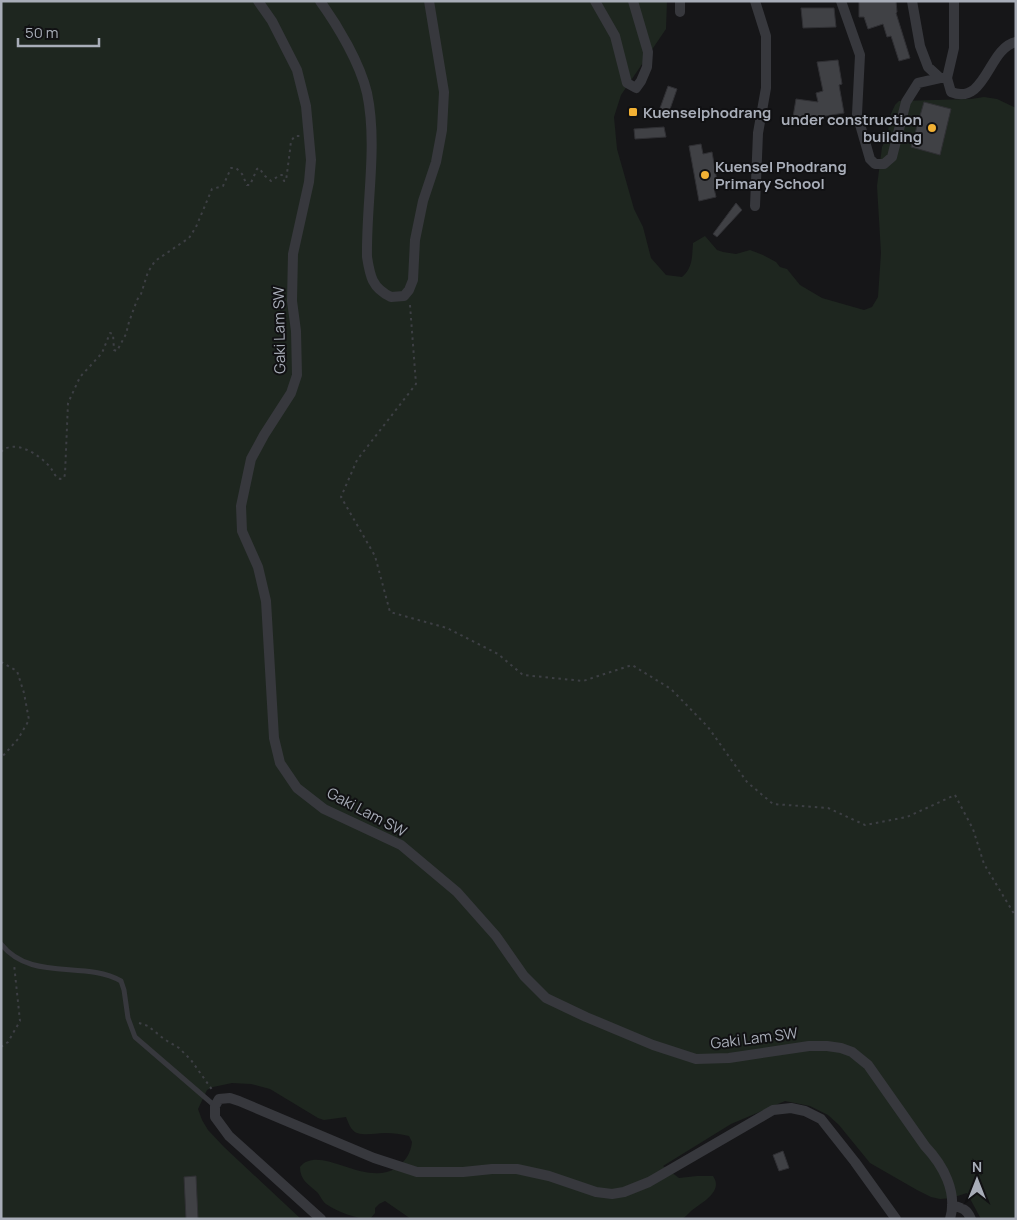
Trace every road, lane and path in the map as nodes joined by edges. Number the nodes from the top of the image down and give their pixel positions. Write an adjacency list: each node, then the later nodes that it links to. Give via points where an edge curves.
1 (258, 1): 12 (street, Gaki Lam SW, via 297,70)
2 (320, 1): 14 (street, via 358,66 367,94 371,123 367,233 370,274 376,288 391,297 404,296)
3 (429, 1): 14 (street, via 444,92 442,130 423,201)
4 (595, 1): 5 (street, via 615,36 627,83 636,88 647,67 648,52)
5 (633, 1)
6 (755, 1): 13 (street, via 766,36 766,88 758,133)
7 (841, 1): 11 (street, via 860,55 857,114 870,159 875,164 884,164 892,156 906,102 918,83)
8 (912, 1): 11 (street, via 920,46 928,67)
9 (954, 1): 11 (street, via 954,48)
10 (1016, 42): 11 (street, via 1000,52 986,76 969,94 951,92)
11 (943, 78)
12 (310, 138): 15 (path, via 293,137 286,181 280,175 271,181 259,168 247,185 242,174 231,168 224,186 212,189 189,238 154,261 117,351 110,332 102,353 80,376 68,403 64,478 56,477 50,466 34,453 13,446); 24 (street, Gaki Lam SW, via 309,182 293,254 292,301 297,376 291,393 250,460 241,506 242,531 258,566 266,601 274,738 280,763 297,788 324,809 401,845 457,892 496,936 524,976 546,998 653,1045 696,1059 729,1058 818,1046 841,1048 856,1055 868,1065 936,1158 950,1188)
13 (755, 206)
14 (409, 290): 18 (path, via 416,384 357,460 341,497 375,556 390,612 447,628 498,654 523,675 584,681 632,665 671,689 708,728 747,782 774,804 828,808 865,825 907,817 955,795 973,829 984,864)
15 (1, 452)
16 (1, 662): 17 (path, via 17,671 29,720)
17 (1, 758)
18 (1016, 917)
19 (1, 944): 20 (lane)
20 (13, 955): 21 (lane, via 30,965 112,976 121,981); 22 (path, via 20,1021 8,1042)
21 (128, 1018): 23 (lane, via 135,1037); 23 (path, via 148,1026 179,1048 191,1060)
22 (1, 1047)
23 (217, 1103): 25 (street, via 215,1117 229,1136); 26 (street, via 230,1098 239,1101 374,1158 418,1172 517,1169 612,1194 650,1182 773,1110 791,1108 821,1119)
24 (952, 1205): 27 (street, Gaki Lam SW); 28 (street, via 964,1208)
25 (321, 1219)
26 (896, 1219)
27 (950, 1219)
28 (971, 1219)

